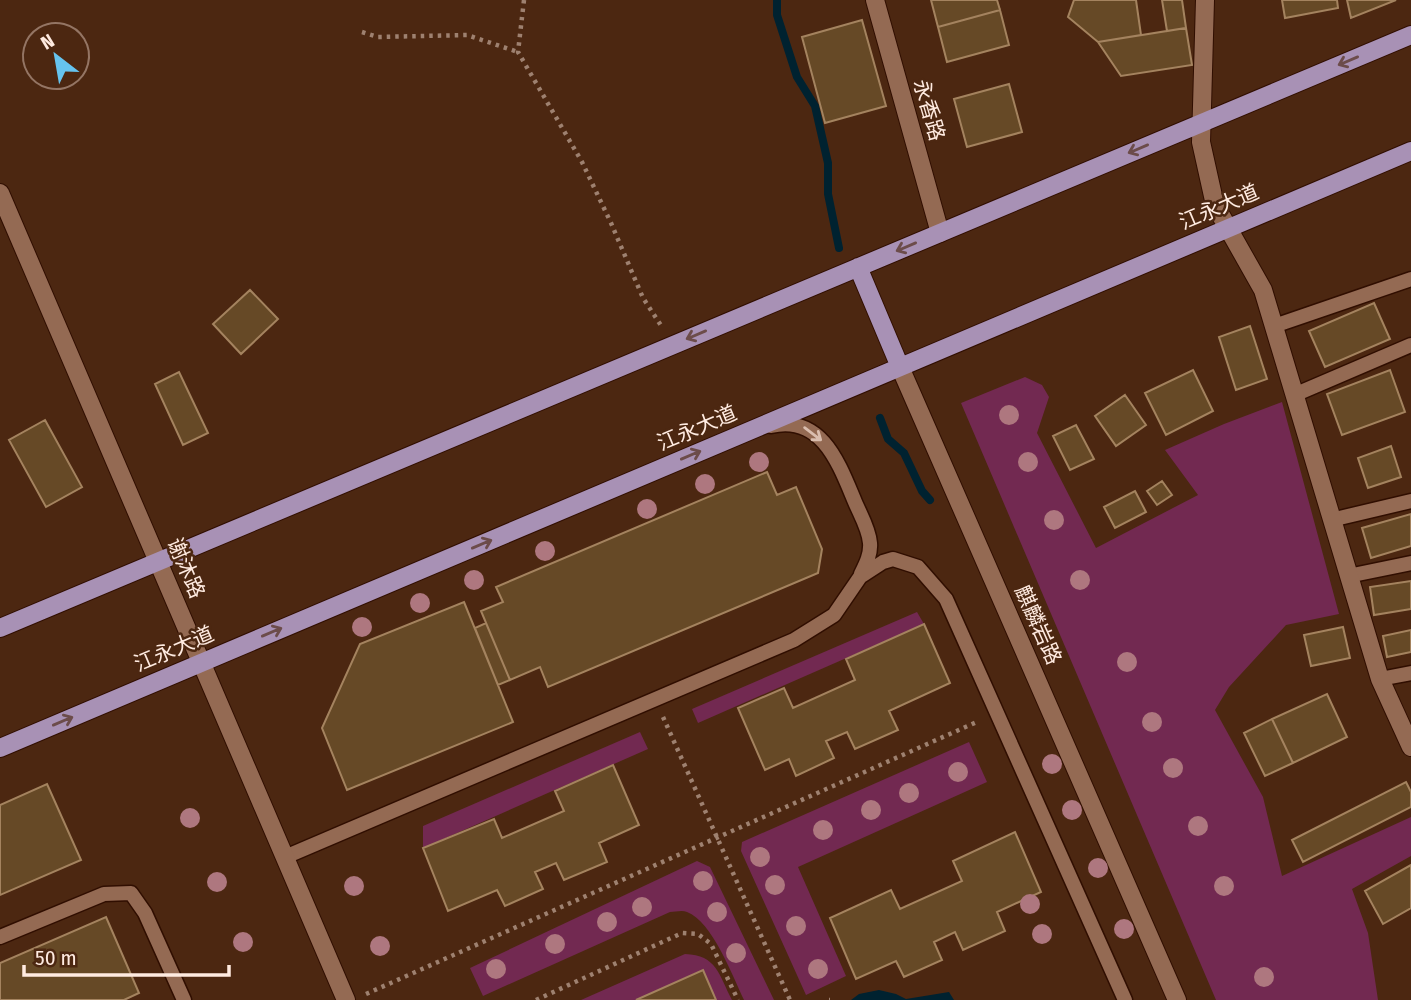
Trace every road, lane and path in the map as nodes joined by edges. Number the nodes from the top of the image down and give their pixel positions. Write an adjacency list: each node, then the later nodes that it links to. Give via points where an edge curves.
1 (524, 0): 6 (path)
2 (875, 0): 11 (street, 永香路)
3 (1205, 0): 7 (street)
4 (362, 32): 6 (path, via 378,37 467,34)
5 (1411, 35): 7 (main road, one-way to 7)
6 (519, 52): 15 (path, via 582,162 643,298)
7 (1203, 122): 10 (street, via 1201,142 1215,205); 11 (main road, one-way to 11)
8 (1411, 150): 10 (main road, 江永大道)
9 (0, 194): 22 (street, 谢沐路)
10 (1228, 228): 14 (street, via 1263,290); 17 (main road, 江永大道)
11 (940, 233): 12 (main road, one-way to 12)
12 (858, 267): 15 (main road, one-way to 15); 17 (main road, 麒麟岩路)
13 (1411, 279): 14 (lane)
14 (1274, 326): 18 (street)
15 (677, 343): 22 (main road)
16 (1411, 345): 18 (lane)
17 (900, 367): 19 (main road, 江永大道); 44 (street, 麒麟岩路)
18 (1294, 395): 21 (street)
19 (749, 430): 25 (lane, one-way to 25, via 792,424 811,430 825,444 840,467 870,543); 27 (main road, 江永大道, one-way to 19)
20 (1411, 501): 21 (lane)
21 (1331, 520): 24 (street)
22 (159, 561): 26 (main road); 27 (street, 谢沐路)
23 (1411, 563): 24 (lane)
24 (1348, 576): 29 (street)
25 (860, 577): 30 (lane, via 834,615 819,626); 31 (lane, via 893,559 918,567 947,599)
26 (0, 628)
27 (202, 662): 33 (main road, 江永大道, one-way to 27); 35 (street, 谢沐路)
28 (1411, 673): 29 (lane)
29 (1380, 680): 32 (street)
30 (655, 699): 34 (path); 35 (lane)
31 (997, 713): 34 (path); 43 (lane)
32 (1411, 747)
33 (0, 748)
34 (717, 838): 37 (path); 42 (path)
35 (285, 857): 39 (street, 谢沐路)
36 (0, 937): 38 (lane, via 104,894 131,893 145,913)
37 (365, 995)
38 (184, 1000)
39 (346, 1000)
40 (536, 1000): 41 (path, via 682,933 698,934 711,944)
41 (738, 1000)
42 (790, 1000)
43 (1125, 1000)
44 (1177, 1000)

